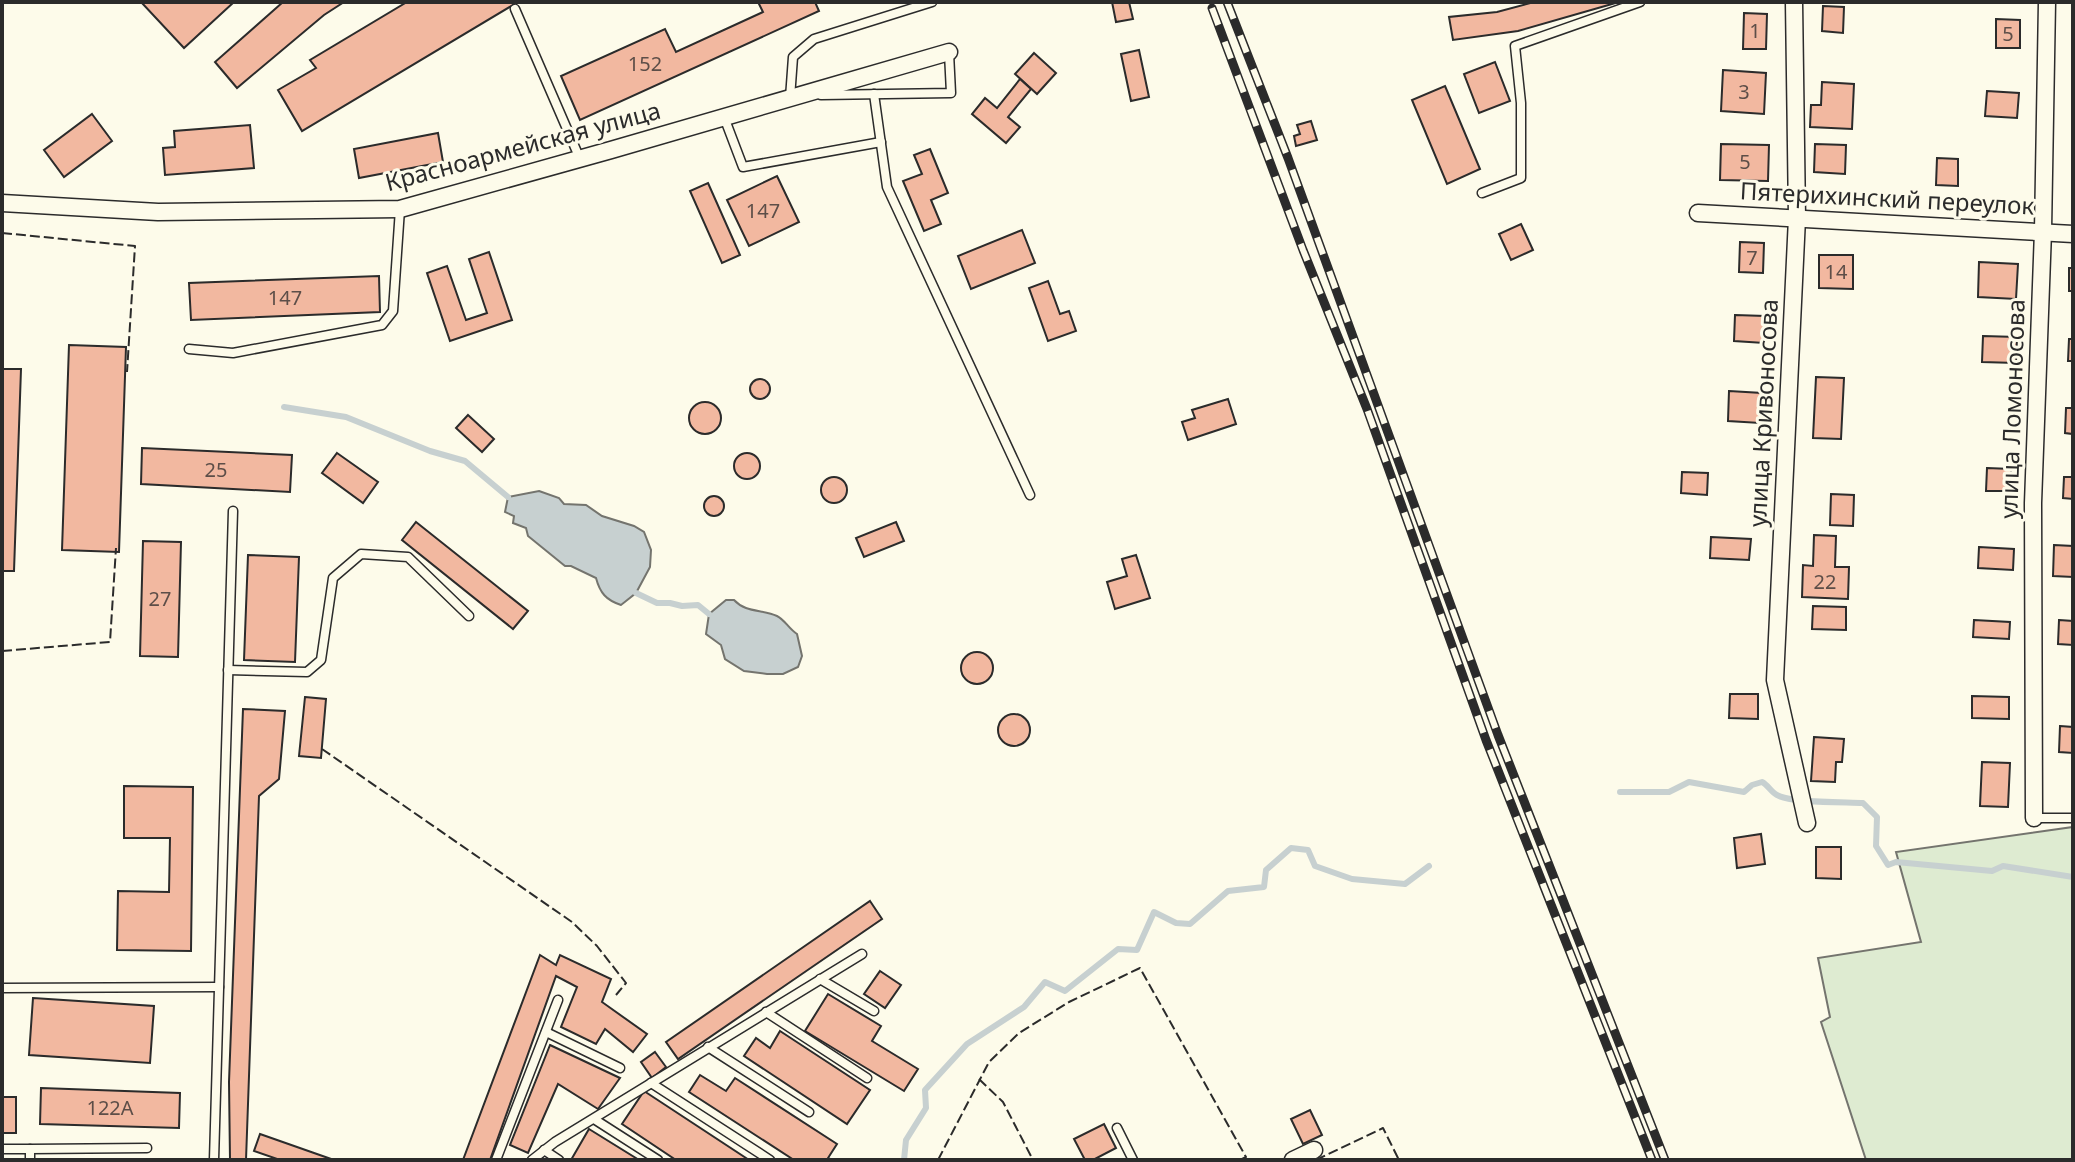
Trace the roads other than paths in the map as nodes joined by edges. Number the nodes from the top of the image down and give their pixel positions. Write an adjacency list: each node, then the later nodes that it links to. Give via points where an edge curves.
1 (932, 2): 8 (lane, via 814,39 793,57)
2 (1640, 2): 12 (lane, via 1515,46 1521,178)
3 (1794, 2): 16 (street, улица Кривоносова)
4 (2047, 2): 17 (street, улица Ломоносова)
5 (515, 9): 11 (lane)
6 (949, 52): 7 (lane, via 951,93); 8 (street, Красноармейская улица)
7 (874, 94): 8 (lane); 10 (lane)
8 (795, 96): 9 (street, Красноармейская улица)
9 (724, 117): 10 (lane, via 743,167); 11 (street, Красноармейская улица)
10 (881, 142): 20 (lane, via 887,187)
11 (580, 159): 14 (street, Красноармейская улица)
12 (1482, 193)
13 (2, 203): 14 (street, Красноармейская улица, via 158,212)
14 (400, 209): 19 (lane, via 393,311 382,325 233,353)
15 (1698, 213): 16 (street, Пятерихинский переулок)
16 (1797, 218): 17 (street, Пятерихинский переулок); 26 (street, улица Кривоносова, via 1775,680)
17 (2043, 231): 18 (street, Пятерихинский переулок); 24 (street, улица Ломоносова, via 2033,503)
18 (2073, 234)
19 (189, 349)
20 (1030, 495)
21 (233, 511): 23 (lane)
22 (469, 616): 23 (lane, via 408,557 361,554 333,578 321,660 307,672)
23 (228, 670): 29 (lane)
24 (2034, 818): 25 (lane)
25 (2073, 818)
26 (1807, 823)
27 (862, 954): 28 (lane)
28 (820, 979): 32 (lane); 33 (lane)
29 (219, 987): 30 (lane); 48 (lane)
30 (2, 988)
31 (558, 1000): 34 (lane)
32 (874, 1011)
33 (766, 1012): 35 (lane); 37 (lane)
34 (546, 1032): 36 (lane); 49 (lane)
35 (708, 1047): 38 (lane); 39 (lane)
36 (620, 1068)
37 (867, 1078)
38 (651, 1083): 40 (lane); 53 (lane)
39 (809, 1112)
40 (594, 1119): 45 (lane); 52 (lane)
41 (1117, 1128): 54 (lane)
42 (147, 1148): 44 (lane)
43 (2, 1149): 44 (lane)
44 (30, 1149): 47 (lane)
45 (544, 1150): 50 (lane); 51 (lane)
46 (1314, 1150): 55 (street)
47 (30, 1160)
48 (214, 1160)
49 (496, 1160)
50 (532, 1160)
51 (559, 1160)
52 (658, 1160)
53 (770, 1160)
54 (1133, 1160)
55 (1293, 1160)

